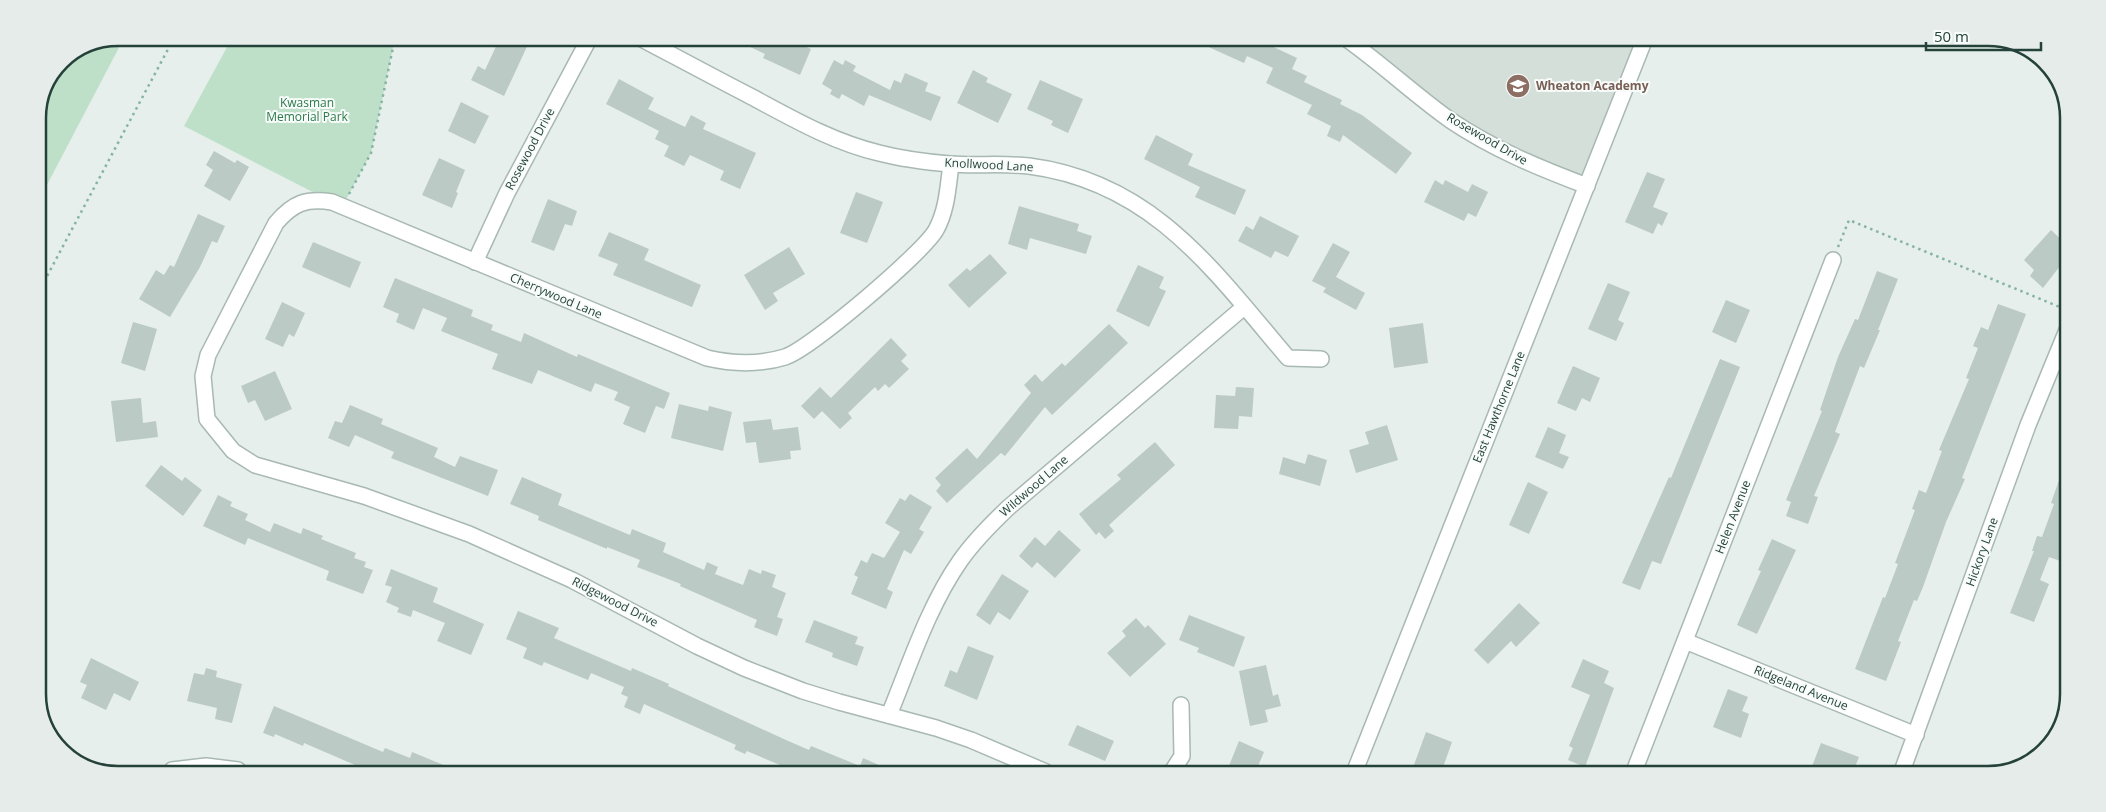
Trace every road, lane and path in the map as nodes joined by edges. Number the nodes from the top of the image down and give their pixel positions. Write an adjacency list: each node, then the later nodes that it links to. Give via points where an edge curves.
1 (170, 46): 12 (path)
2 (393, 46): 9 (path, via 371,153)
3 (585, 46): 11 (street, Rosewood Drive, via 507,193)
4 (655, 46): 7 (street, Knollwood Lane, via 824,134 879,153)
5 (1356, 46): 8 (street, Rosewood Drive, via 1428,104 1471,133 1526,162)
6 (1642, 46): 8 (street, East Hawthorne Lane)
7 (951, 164): 11 (street, Cherrywood Lane, via 941,220 926,244 828,329 787,357 755,363 730,363 707,358); 13 (street, Knollwood Lane, via 1030,166 1068,174 1112,192 1143,208 1184,240)
8 (1587, 186): 24 (street, East Hawthorne Lane)
9 (342, 207): 11 (street, Cherrywood Lane); 17 (street, Cherrywood Lane, via 322,201 299,203 276,223 208,355 203,376)
10 (1833, 260): 14 (path, via 1849,220); 18 (street, Helen Avenue)
11 (475, 262)
12 (46, 278)
13 (1244, 307): 16 (street, Knollwood Lane, via 1288,358); 20 (street, Wildwood Lane, via 978,537 941,593)
14 (2060, 307)
15 (2060, 347): 21 (street, Hickory Lane, via 2028,425)
16 (1321, 359)
17 (206, 408): 20 (street, Ridgewood Drive, via 207,419 226,444 255,465 364,496 469,534 572,580 744,668 803,691)
18 (1685, 641): 21 (street, Ridgeland Avenue); 25 (street, Helen Avenue)
19 (1181, 705): 23 (street, via 1182,756)
20 (889, 715): 22 (street, Ridgewood Drive, via 971,740)
21 (1916, 735): 26 (street, Hickory Lane)
22 (1032, 766)
23 (1175, 766)
24 (1357, 766)
25 (1637, 766)
26 (1904, 766)

